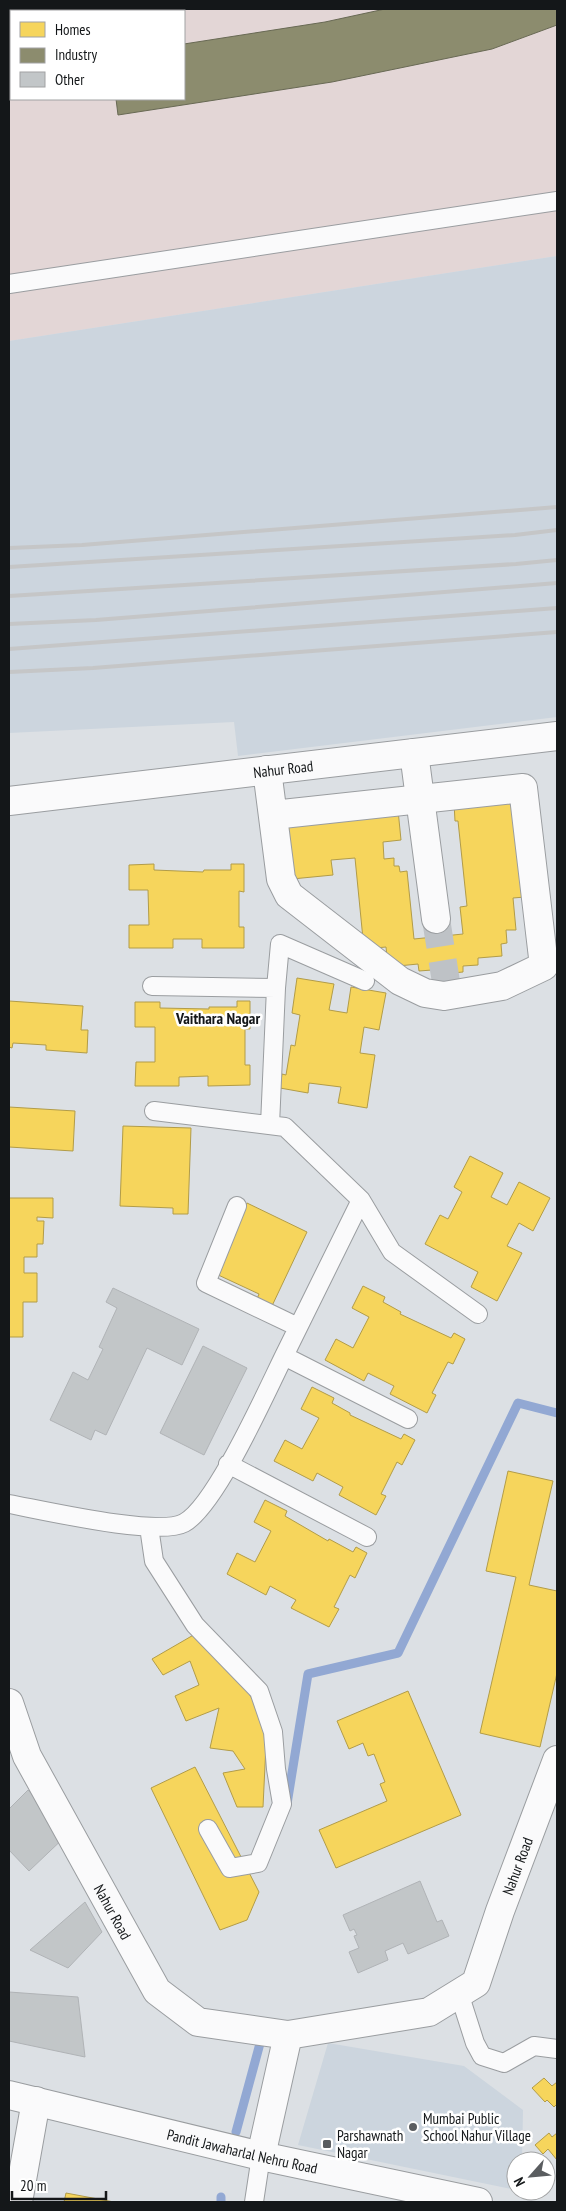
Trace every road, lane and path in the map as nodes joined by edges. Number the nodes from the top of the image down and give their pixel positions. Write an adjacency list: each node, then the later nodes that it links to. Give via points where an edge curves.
1 (557, 201): 2 (lane)
2 (9, 284)
3 (557, 736): 4 (street, Nahur Road)
4 (414, 753): 5 (street, Nahur Road); 6 (street)
5 (267, 770): 7 (street, Nahur Road); 8 (street)
6 (419, 799): 8 (street); 8 (street, via 523,788 544,966 502,986 425,993 400,982 289,895 281,878); 9 (street)
7 (9, 801)
8 (273, 815)
9 (436, 919)
10 (365, 981): 12 (lane, via 280,944)
11 (152, 986): 12 (lane)
12 (276, 988): 14 (lane)
13 (154, 1111): 14 (lane)
14 (270, 1125): 15 (lane, via 285,1128)
15 (361, 1200): 17 (lane, via 392,1252); 18 (lane)
16 (237, 1206): 18 (lane, via 206,1283)
17 (478, 1314)
18 (298, 1327): 19 (lane)
19 (284, 1356): 20 (lane); 21 (lane)
20 (408, 1419)
21 (228, 1464): 23 (lane, via 204,1505 184,1523 166,1528); 24 (lane)
22 (9, 1504): 23 (lane)
23 (149, 1527): 27 (lane, via 154,1561 195,1625 259,1692 273,1732 282,1804 258,1863 230,1868)
24 (368, 1537)
25 (9, 1703): 29 (street, Nahur Road, via 27,1756 157,1991 198,2022)
26 (557, 1760): 28 (street, Nahur Road, via 476,1983)
27 (208, 1829)
28 (459, 1993): 29 (street, Nahur Road, via 430,2012); 30 (lane, via 482,2056 504,2063 534,2046)
29 (288, 2035): 33 (street)
30 (557, 2049)
31 (9, 2095): 32 (street, Pandit Jawaharlal Nehru Road)
32 (36, 2101): 33 (street, Pandit Jawaharlal Nehru Road); 34 (street)
33 (262, 2156): 35 (lane); 36 (street, Pandit Jawaharlal Nehru Road)
34 (18, 2202)
35 (254, 2202)
36 (478, 2202)

